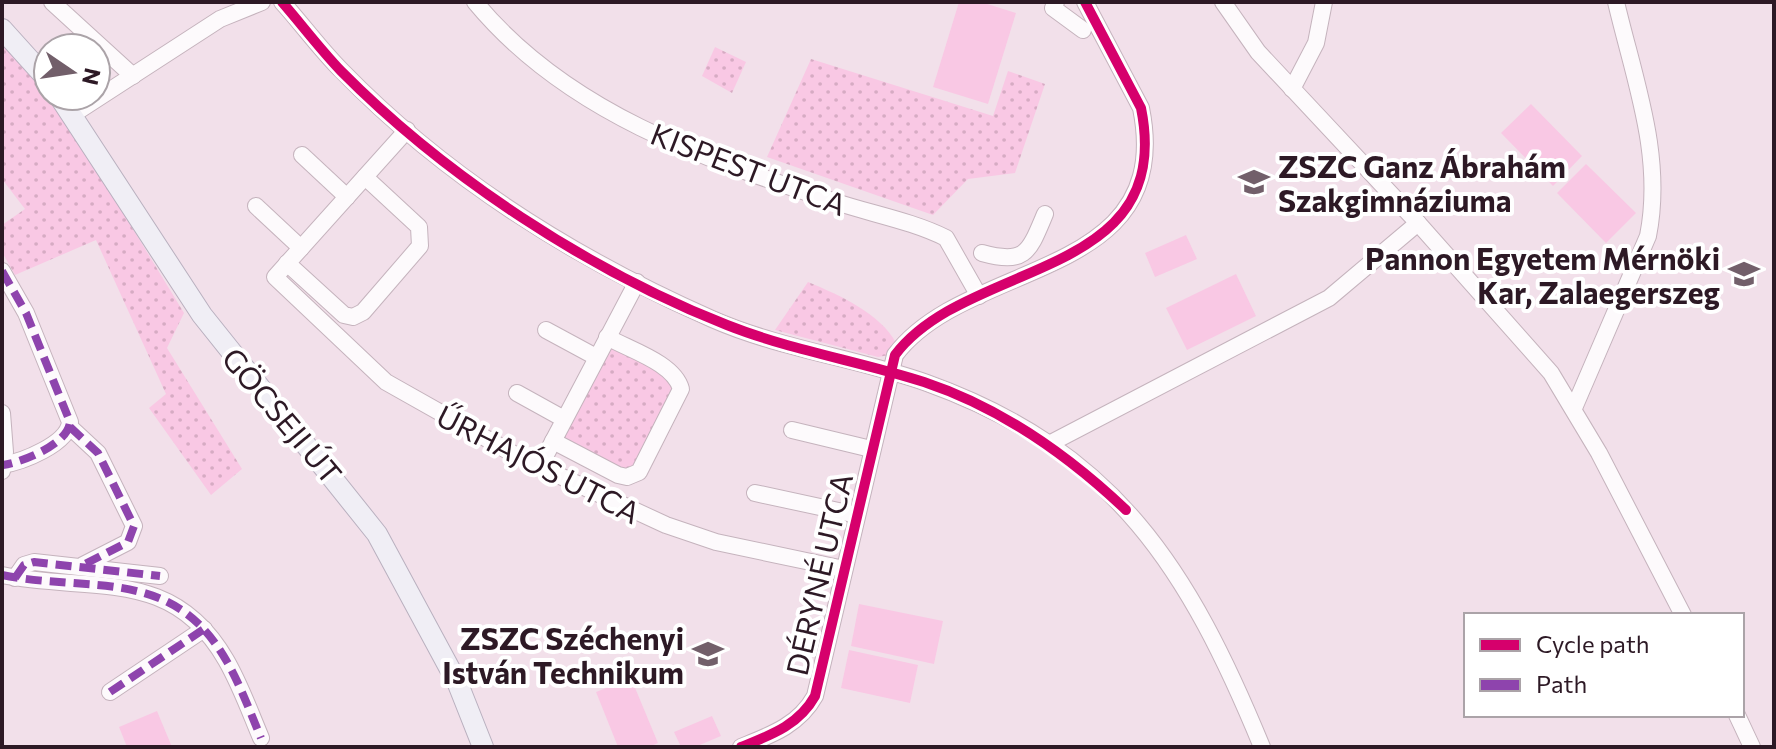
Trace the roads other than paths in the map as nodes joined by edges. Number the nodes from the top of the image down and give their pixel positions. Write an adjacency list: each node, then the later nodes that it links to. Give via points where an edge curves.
1 (52, 2): 15 (street)
2 (237, 2): 11 (street)
3 (262, 2): 11 (street)
4 (282, 2): 19 (street, via 343,72)
5 (475, 2): 31 (street, KISPEST UTCA, via 550,75 660,137 715,161 946,238)
6 (1056, 2): 13 (street, via 1053,8)
7 (1085, 2): 31 (street, DÉRYNÉ UTCA, via 1141,108 1145,144 1138,182 1118,219 1086,247)
8 (1223, 2): 16 (street)
9 (1323, 2): 16 (street, via 1316,43)
10 (1616, 2): 37 (street, via 1650,145 1652,213 1648,236)
11 (220, 19): 15 (street)
12 (2, 29): 14 (main road)
13 (1083, 30)
14 (32, 62)
15 (133, 76): 18 (street)
16 (1292, 89): 25 (street)
17 (70, 112): 18 (main road, GÖCSEJI ÚT)
18 (72, 115): 60 (main road, GÖCSEJI ÚT, via 202,315 377,534 458,684)
19 (407, 130): 21 (street); 30 (street, via 537,230)
20 (302, 155): 22 (street)
21 (365, 177): 22 (street); 28 (street, via 419,227 421,235 420,246 363,312 344,315)
22 (347, 197): 26 (street)
23 (256, 206): 26 (street)
24 (1045, 214): 27 (street, via 1025,253 1010,260)
25 (1418, 223): 37 (street, via 1517,332); 43 (street, via 1329,298)
26 (301, 248): 28 (street)
27 (982, 253)
28 (287, 263): 45 (street, ŰRHAJÓS UTCA, via 275,277 386,382)
29 (2, 271): 40 (street, via 26,313)
30 (637, 282): 33 (street); 35 (street, via 732,327)
31 (979, 296): 35 (street, DÉRYNÉ UTCA, via 912,336 895,355)
32 (546, 330): 34 (street)
33 (607, 337): 34 (street); 47 (street, via 669,370 681,389 639,472 627,477)
34 (596, 357): 39 (street)
35 (889, 372): 43 (street, via 973,403); 44 (street, DÉRYNÉ UTCA)
36 (517, 393): 39 (street)
37 (1574, 408): 55 (street)
38 (2, 413): 46 (street)
39 (564, 419): 42 (street)
40 (70, 427): 46 (street, via 65,435); 51 (street, via 98,453 134,526 128,542)
41 (792, 430): 44 (street)
42 (553, 441): 45 (street); 47 (street)
43 (1049, 444): 62 (street, via 1126,510 1173,567 1208,627)
44 (871, 449): 50 (street, DÉRYNÉ UTCA)
45 (540, 466): 48 (street, ŰRHAJÓS UTCA)
46 (2, 467)
47 (602, 467): 48 (street)
48 (593, 492): 52 (street, ŰRHAJÓS UTCA, via 716,542)
49 (755, 493): 50 (street)
50 (857, 515): 52 (street, DÉRYNÉ UTCA)
51 (83, 565): 53 (street); 54 (street, via 28,563)
52 (844, 569): 61 (street, DÉRYNÉ UTCA, via 819,681 808,707 788,726)
53 (160, 576)
54 (9, 577): 56 (street, via 156,595 182,608)
55 (1682, 613)
56 (204, 629): 57 (street); 59 (street, via 226,660)
57 (110, 692)
58 (1738, 717): 63 (street)
59 (261, 738)
60 (483, 747)
61 (741, 747)
62 (1262, 747)
63 (1752, 747)

